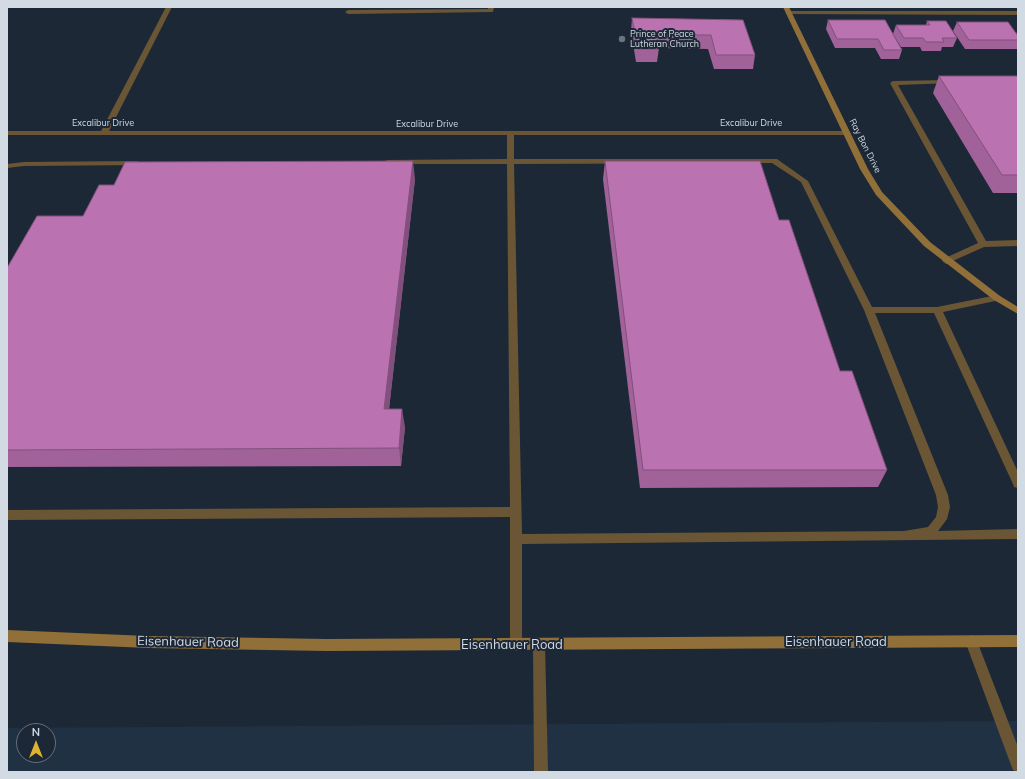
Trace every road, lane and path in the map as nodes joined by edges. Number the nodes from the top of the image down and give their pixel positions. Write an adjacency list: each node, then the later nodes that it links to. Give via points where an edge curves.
1 (169, 7): 9 (street)
2 (491, 7): 5 (street, via 491,11)
3 (1011, 7): 6 (street)
4 (787, 10): 6 (street); 10 (main road, Ray Bon Drive)
5 (348, 12)
6 (1017, 13)
7 (955, 82): 16 (street, via 893,83)
8 (7, 133): 9 (street, Excalibur Drive)
9 (104, 133): 11 (street, Excalibur Drive)
10 (847, 133): 11 (street, Excalibur Drive); 18 (main road, Ray Bon Drive, via 879,193)
11 (510, 134): 12 (street)
12 (510, 161): 13 (street); 20 (street, via 774,161 804,181); 24 (street)
13 (375, 162)
14 (144, 163): 15 (street)
15 (7, 166)
16 (983, 244): 17 (street); 18 (street)
17 (1018, 244)
18 (946, 261): 19 (main road, Ray Bon Drive)
19 (997, 298): 21 (street); 22 (main road, Ray Bon Drive)
20 (869, 310): 21 (street); 27 (street, via 942,495 944,507 942,519 932,530)
21 (937, 310): 23 (street)
22 (1018, 311)
23 (1018, 484)
24 (515, 512): 25 (street); 28 (street)
25 (7, 515)
26 (1018, 534): 27 (street)
27 (904, 536): 28 (street)
28 (516, 539): 33 (street)
29 (7, 636): 33 (main road, Eisenhauer Road, via 148,642)
30 (971, 641): 31 (main road, Eisenhauer Road); 32 (main road, Eisenhauer Road); 34 (street)
31 (1018, 641)
32 (539, 644): 33 (main road, Eisenhauer Road); 35 (street)
33 (516, 645)
34 (1018, 765)
35 (542, 772)

